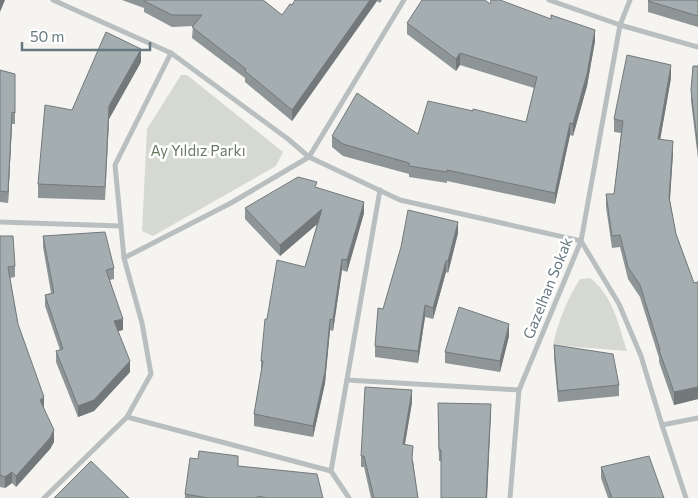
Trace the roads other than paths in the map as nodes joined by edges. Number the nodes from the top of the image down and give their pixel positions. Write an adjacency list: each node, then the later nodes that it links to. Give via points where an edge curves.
1 (53, 0): 7 (street)
2 (404, 0): 8 (street)
3 (549, 0): 5 (street)
4 (630, 0): 5 (street, Gazelhan Sokak)
5 (620, 25): 6 (street); 12 (street, Gazelhan Sokak)
6 (698, 47)
7 (171, 53): 8 (street); 11 (street, via 115,165)
8 (309, 157): 9 (street); 13 (street, via 231,203)
9 (380, 190): 12 (street, via 400,200); 14 (street)
10 (0, 222): 11 (street)
11 (121, 226): 13 (street)
12 (581, 241): 15 (street, Gazelhan Sokak); 18 (street, via 619,304 641,356)
13 (124, 258): 16 (street, via 152,374)
14 (347, 380): 15 (street); 19 (street)
15 (519, 390): 22 (street, Gazelhan Sokak)
16 (127, 417): 19 (street); 20 (street)
17 (698, 418): 18 (street)
18 (662, 425): 23 (street)
19 (331, 471): 21 (street)
20 (44, 498)
21 (349, 498)
22 (510, 498)
23 (686, 498)

